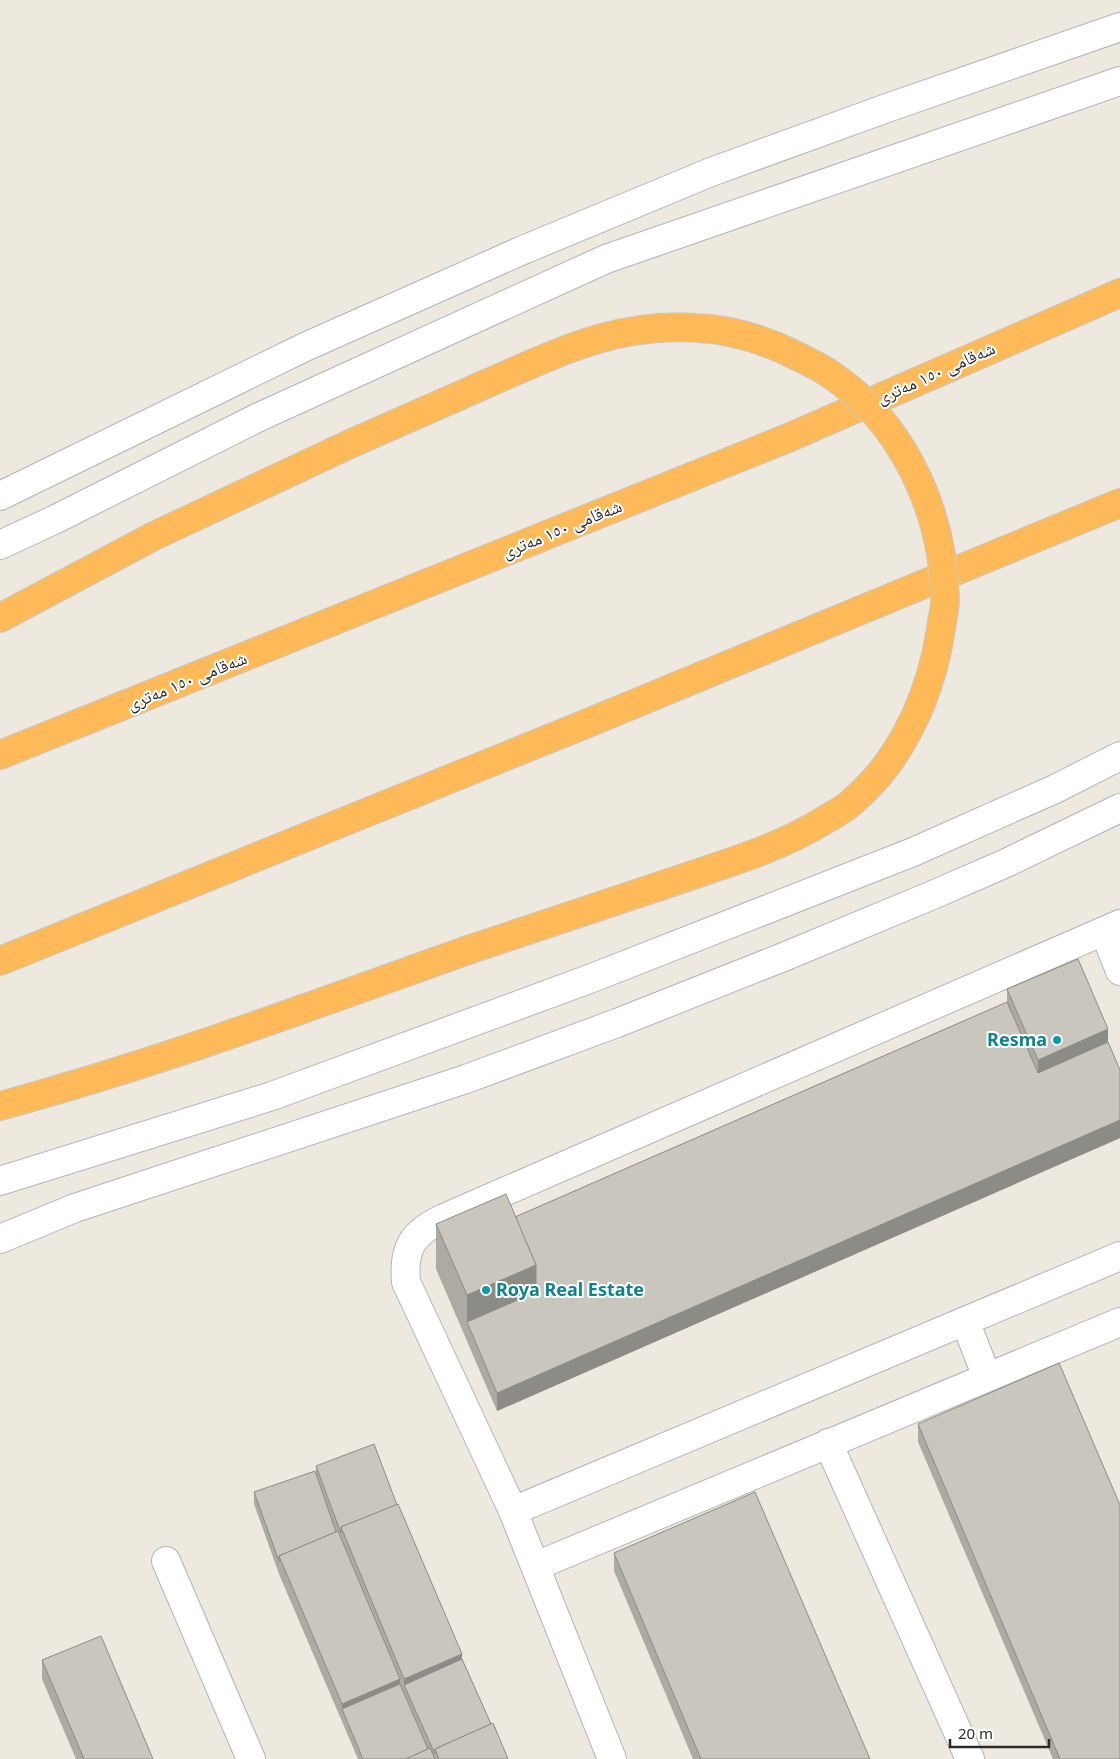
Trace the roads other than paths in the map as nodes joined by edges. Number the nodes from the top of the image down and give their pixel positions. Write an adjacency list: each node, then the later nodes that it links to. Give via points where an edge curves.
1 (1120, 27): 4 (street, via 710,172 522,250 305,347)
2 (1120, 81): 6 (street, via 606,259 259,417)
3 (1120, 293): 8 (highway, شەقامی ١٥٠ مەتری, via 788,438)
4 (0, 496)
5 (1120, 503): 12 (highway)
6 (0, 545)
7 (0, 618): 14 (highway, bridge, via 154,536 350,444 559,352 608,335 658,328 729,332 764,342 829,373 851,390 878,416 905,455 924,491 940,548 945,603 936,661 905,738 884,771 850,805 801,834 754,855 468,950 234,1034)
8 (0, 755)
9 (1120, 756): 15 (street, via 914,852 592,978 272,1096)
10 (1120, 808): 16 (street, via 928,897 617,1023 466,1079 75,1208)
11 (1112, 927): 13 (street); 22 (street, via 444,1218 417,1236 408,1250 404,1266 406,1282)
12 (0, 961)
13 (1120, 971)
14 (0, 1106)
15 (0, 1181)
16 (0, 1239)
17 (1120, 1256): 18 (street)
18 (965, 1321): 20 (street); 22 (street)
19 (1120, 1322): 20 (street)
20 (987, 1377): 21 (street)
21 (828, 1443): 24 (street); 27 (street)
22 (513, 1511): 24 (street)
23 (166, 1561): 25 (street)
24 (536, 1566): 26 (street)
25 (252, 1759)
26 (612, 1759)
27 (970, 1759)

